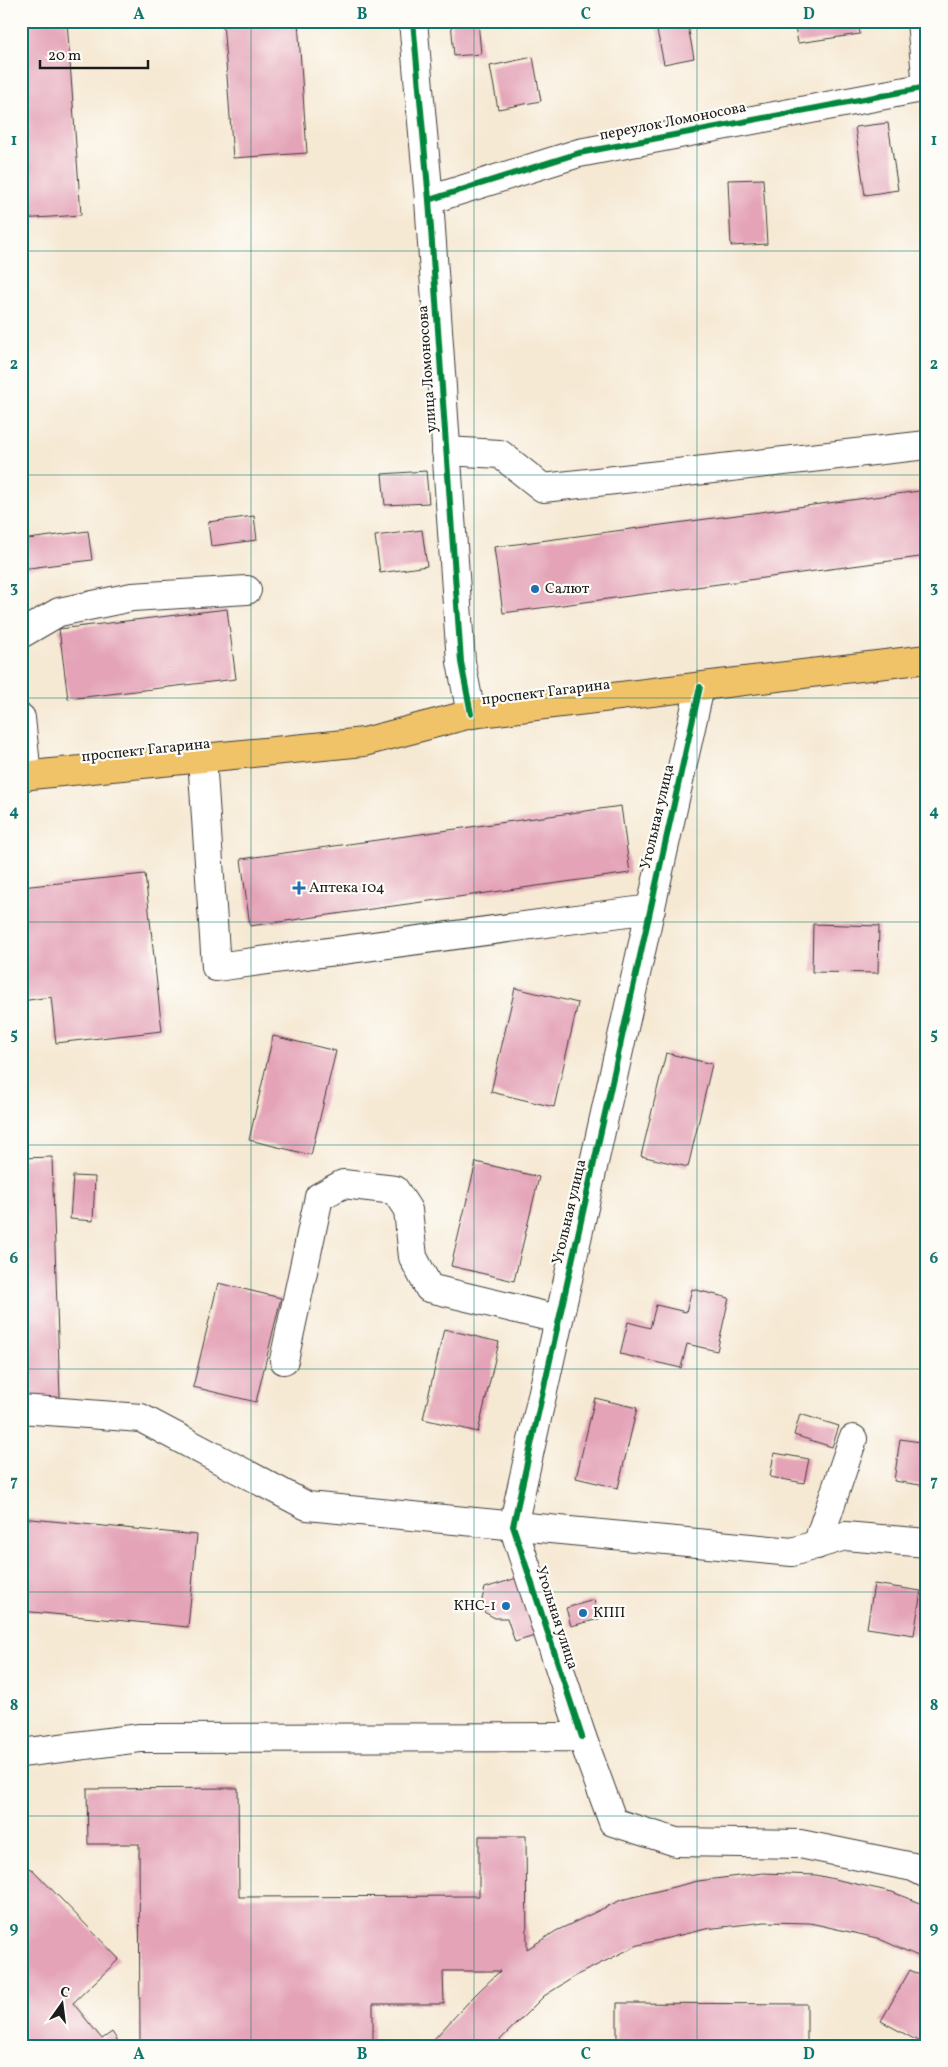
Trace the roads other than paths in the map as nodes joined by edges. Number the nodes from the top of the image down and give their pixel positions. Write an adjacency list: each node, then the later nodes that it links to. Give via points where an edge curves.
1 (413, 21): 4 (street, улица Ломоносова)
2 (921, 21): 3 (street)
3 (927, 87): 4 (street, переулок Ломоносова, via 579,153)
4 (429, 200): 6 (street, улица Ломоносова)
5 (927, 445): 6 (street, via 543,488 500,454)
6 (446, 451): 11 (street, улица Ломоносова, via 461,662)
7 (246, 590): 8 (street, via 132,597 59,612)
8 (21, 634)
9 (927, 659): 10 (main road, проспект Гагарина)
10 (700, 687): 11 (main road, проспект Гагарина); 15 (street, Угольная улица)
11 (471, 714): 13 (main road, проспект Гагарина, via 364,742)
12 (21, 718): 14 (street)
13 (202, 758): 14 (main road, проспект Гагарина); 15 (street, via 216,967)
14 (24, 776)
15 (651, 908): 16 (street, Угольная улица)
16 (558, 1319): 17 (street, via 429,1288 412,1257 408,1210 395,1190 343,1184 320,1197); 20 (street, Угольная улица)
17 (284, 1360)
18 (21, 1409): 20 (street, via 141,1418 307,1506)
19 (853, 1439): 22 (street)
20 (513, 1526): 22 (street, via 792,1552); 23 (street, Угольная улица)
21 (927, 1543): 22 (street, via 845,1536)
22 (818, 1544)
23 (582, 1737): 24 (street, via 140,1738); 25 (street, Угольная улица, via 613,1822 676,1842 800,1844 913,1867)
24 (21, 1752)
25 (927, 1874)

